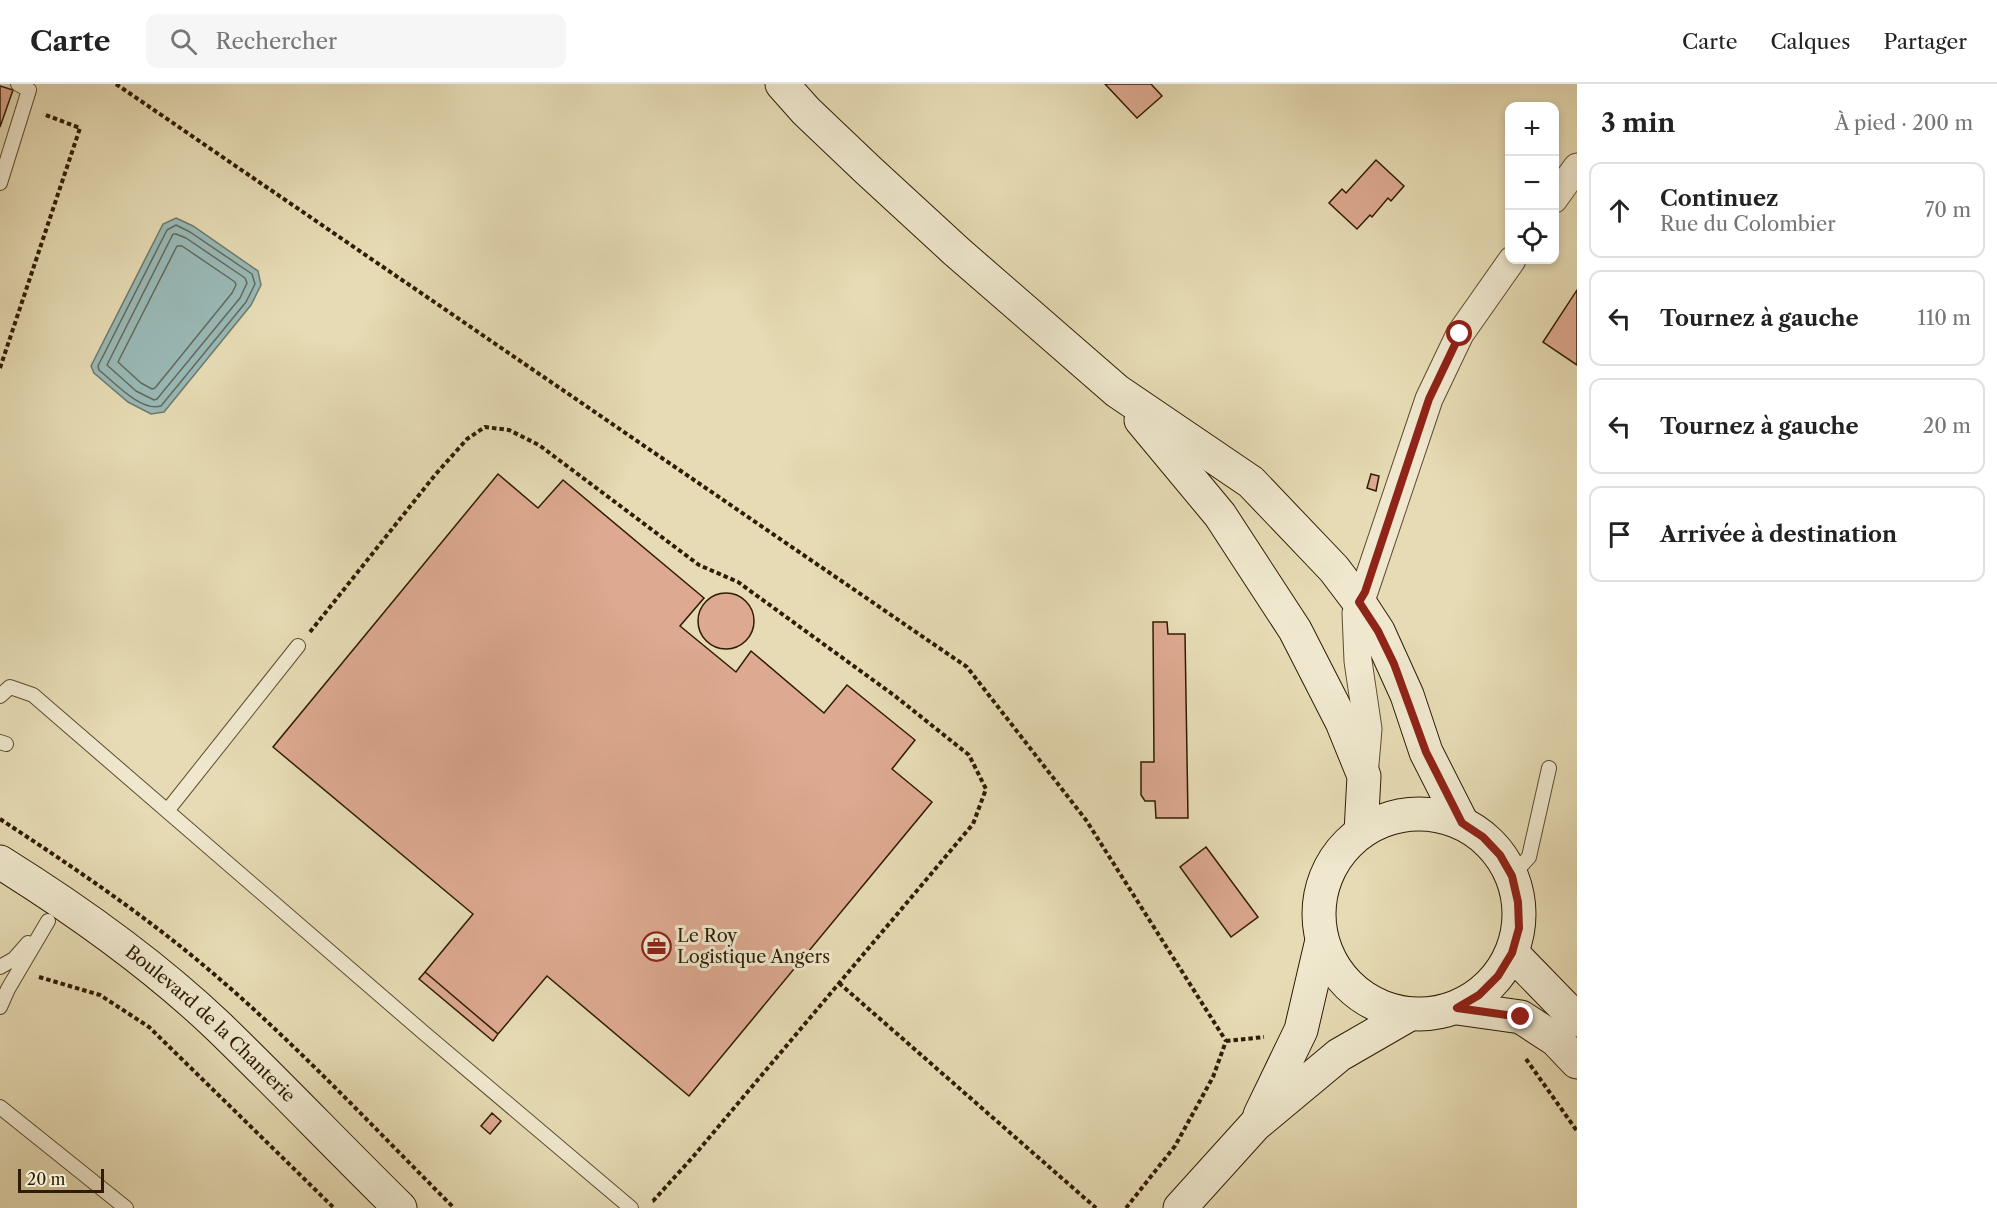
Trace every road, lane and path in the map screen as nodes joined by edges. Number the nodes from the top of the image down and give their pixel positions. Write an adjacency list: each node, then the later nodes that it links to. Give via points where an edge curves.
1 (18, 84): 6 (lane, via 29,90)
2 (116, 84): 32 (path, via 967,667 1086,820)
3 (782, 84): 10 (street, via 956,251)
4 (44, 104): 9 (path, via 41,113 80,128)
5 (1577, 167): 7 (street)
6 (0, 183)
7 (1559, 191)
8 (1509, 264): 11 (street, via 1460,334 1429,399)
9 (0, 368)
10 (1117, 391): 11 (street, via 1251,482 1334,569); 15 (street, via 1220,515 1295,630 1342,722)
11 (1359, 602): 15 (street, via 1358,661 1368,729); 17 (street, via 1394,664 1426,752)
12 (298, 646): 16 (lane); 26 (path, via 467,439 485,427 509,430 539,445 699,565 738,582 969,755 986,789 973,824)
13 (0, 696): 16 (lane, via 10,687 33,695)
14 (1549, 768): 20 (lane, via 1529,857)
15 (1364, 776): 18 (street)
16 (167, 811): 38 (lane)
17 (1462, 823): 18 (street, via 1437,815 1410,814); 20 (street, via 1500,855)
18 (1361, 832): 22 (street, via 1339,854 1325,880 1319,910)
19 (0, 862): 21 (street, Boulevard de la Chanterie)
20 (1512, 876): 23 (street, via 1519,928)
21 (56, 912): 24 (lane); 41 (street, Boulevard de la Chanterie, via 133,953 218,1026)
22 (1322, 940): 29 (street, via 1334,968 1354,991 1380,1007); 36 (street, via 1301,1030)
23 (1512, 953): 28 (street, via 1498,976 1479,995); 30 (street)
24 (18, 962): 25 (lane); 27 (lane); 40 (path, via 35,976 100,995 149,1027)
25 (0, 967)
26 (838, 983): 38 (path, via 653,1201); 42 (path)
27 (0, 1007)
28 (1457, 1008): 29 (street, via 1434,1014); 34 (street, via 1521,1017 1556,1040)
29 (1410, 1014): 36 (street, via 1339,1055)
30 (1577, 1020)
31 (1271, 1033): 32 (path)
32 (1226, 1041): 43 (path, via 1213,1077 1175,1146)
33 (1523, 1056): 37 (path)
34 (1577, 1062)
35 (0, 1107): 39 (lane)
36 (1255, 1125): 44 (street)
37 (1577, 1131)
38 (629, 1206)
39 (126, 1208)
40 (334, 1208)
41 (400, 1208)
42 (1096, 1208)
43 (1126, 1208)
44 (1180, 1208)

